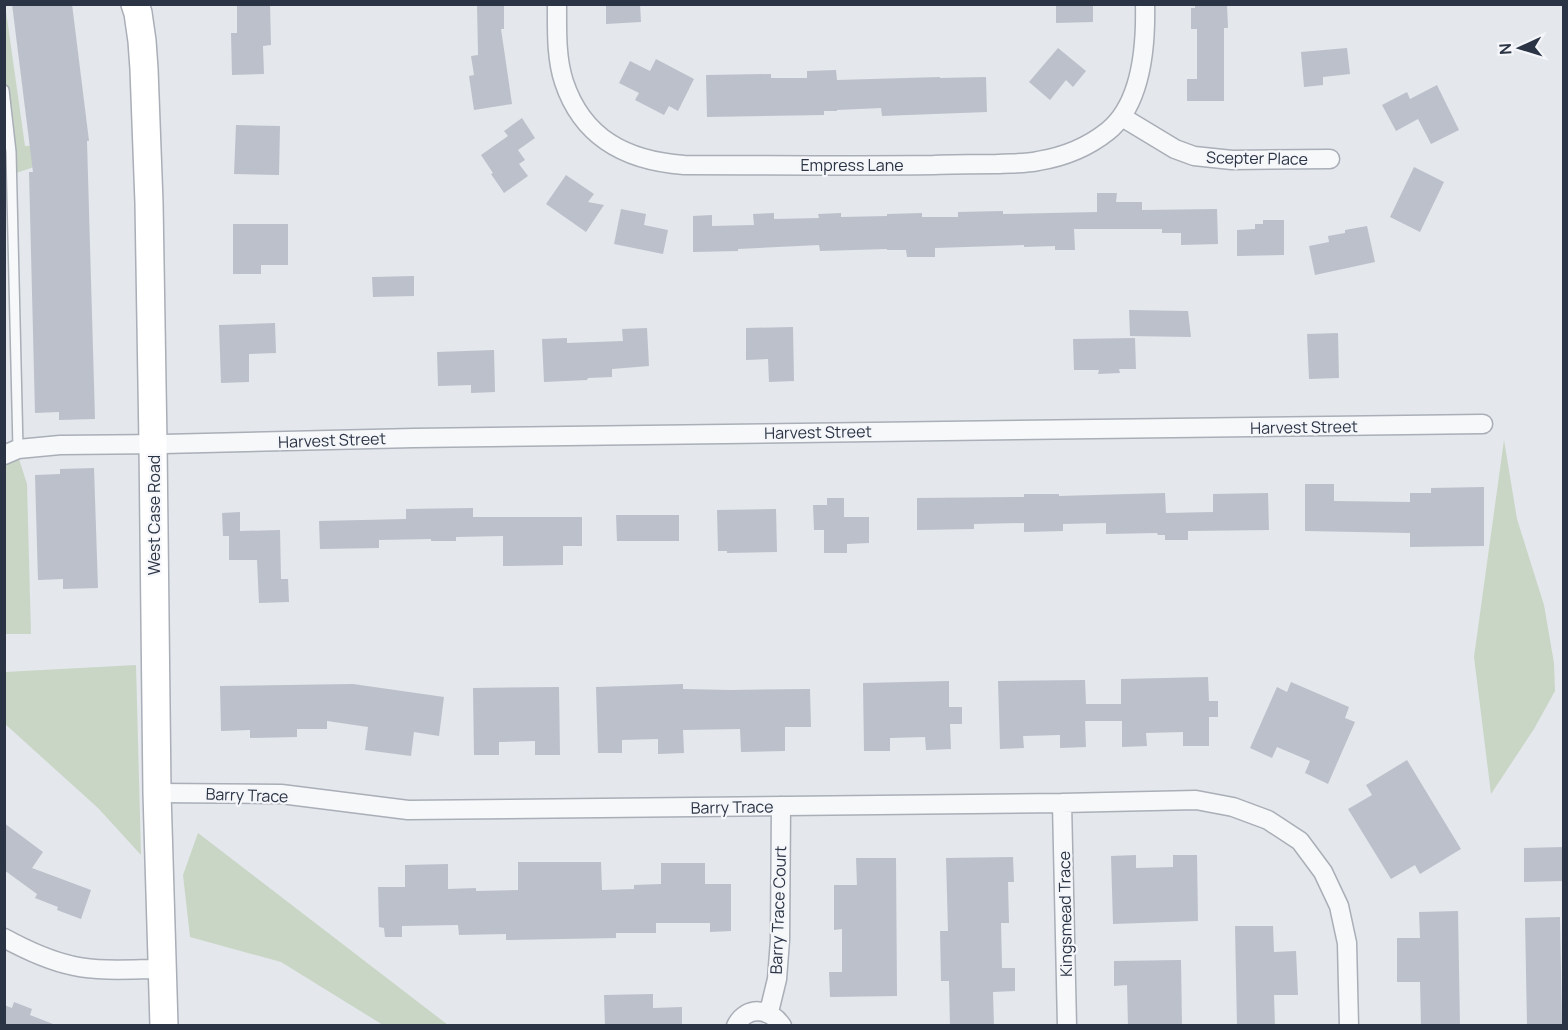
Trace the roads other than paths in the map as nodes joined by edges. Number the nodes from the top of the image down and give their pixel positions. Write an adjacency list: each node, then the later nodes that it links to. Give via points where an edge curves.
1 (135, 4): 8 (main road, West Case Road, via 144,69)
2 (557, 4): 5 (street, Empress Lane, via 557,40 564,81 584,119 598,136 616,148 666,164 1023,163 1077,150 1110,130)
3 (1145, 4): 5 (street, via 1141,69)
4 (4, 90): 9 (lane, via 11,152)
5 (1122, 117): 6 (street, Scepter Place, via 1194,156 1232,160)
6 (1330, 159)
7 (1483, 424): 8 (street, Harvest Street)
8 (153, 444): 9 (street, Harvest Street, via 60,446); 10 (main road, West Case Road)
9 (11, 452)
10 (157, 793): 12 (street, Barry Trace, via 281,794 408,810); 14 (main road, West Case Road)
11 (1062, 803): 12 (street, Barry Trace); 19 (street, Kingsmead Trace); 20 (street, Barry Trace, via 1196,800 1233,807 1268,820 1300,841 1323,872 1339,906 1347,943)
12 (781, 806): 15 (street, Barry Trace Court, via 780,940 777,979)
13 (4, 938): 14 (street, via 52,961 75,967)
14 (163, 969): 16 (main road, West Case Road)
15 (768, 1012): 17 (street, via 748,1013); 18 (street)
16 (164, 1026)
17 (736, 1026)
18 (782, 1026)
19 (1067, 1026)
20 (1349, 1026)

